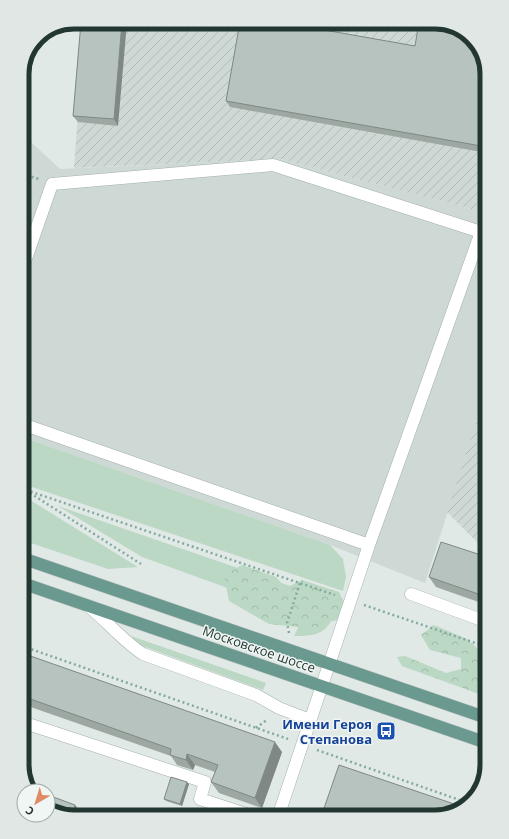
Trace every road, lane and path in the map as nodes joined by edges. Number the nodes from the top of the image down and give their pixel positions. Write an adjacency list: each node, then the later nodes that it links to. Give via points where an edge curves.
1 (480, 232): 3 (street, via 273,165 52,184)
2 (480, 235): 7 (street)
3 (29, 250)
4 (29, 426): 7 (street)
5 (29, 491): 10 (path)
6 (29, 492): 9 (path)
7 (369, 545): 20 (street)
8 (29, 560): 20 (main road, Московское шоссе)
9 (141, 564)
10 (300, 583): 13 (path); 17 (path, via 287,623)
11 (29, 585): 15 (main road, Московское шоссе)
12 (411, 594): 16 (street)
13 (342, 598)
14 (361, 604): 18 (path)
15 (87, 605): 21 (main road, Московское шоссе); 24 (street, via 143,654 256,695 279,708)
16 (480, 619)
17 (290, 636)
18 (480, 645)
19 (29, 648): 26 (path)
20 (329, 664): 21 (street); 22 (main road, Московское шоссе)
21 (321, 686): 24 (street); 27 (main road, Московское шоссе)
22 (480, 716)
23 (271, 717): 26 (path)
24 (310, 720): 28 (street)
25 (29, 724): 30 (street, via 206,782 200,799)
26 (255, 728): 28 (path)
27 (480, 741)
28 (302, 744): 29 (path); 31 (street)
29 (462, 801)
30 (236, 810)
31 (280, 810)

